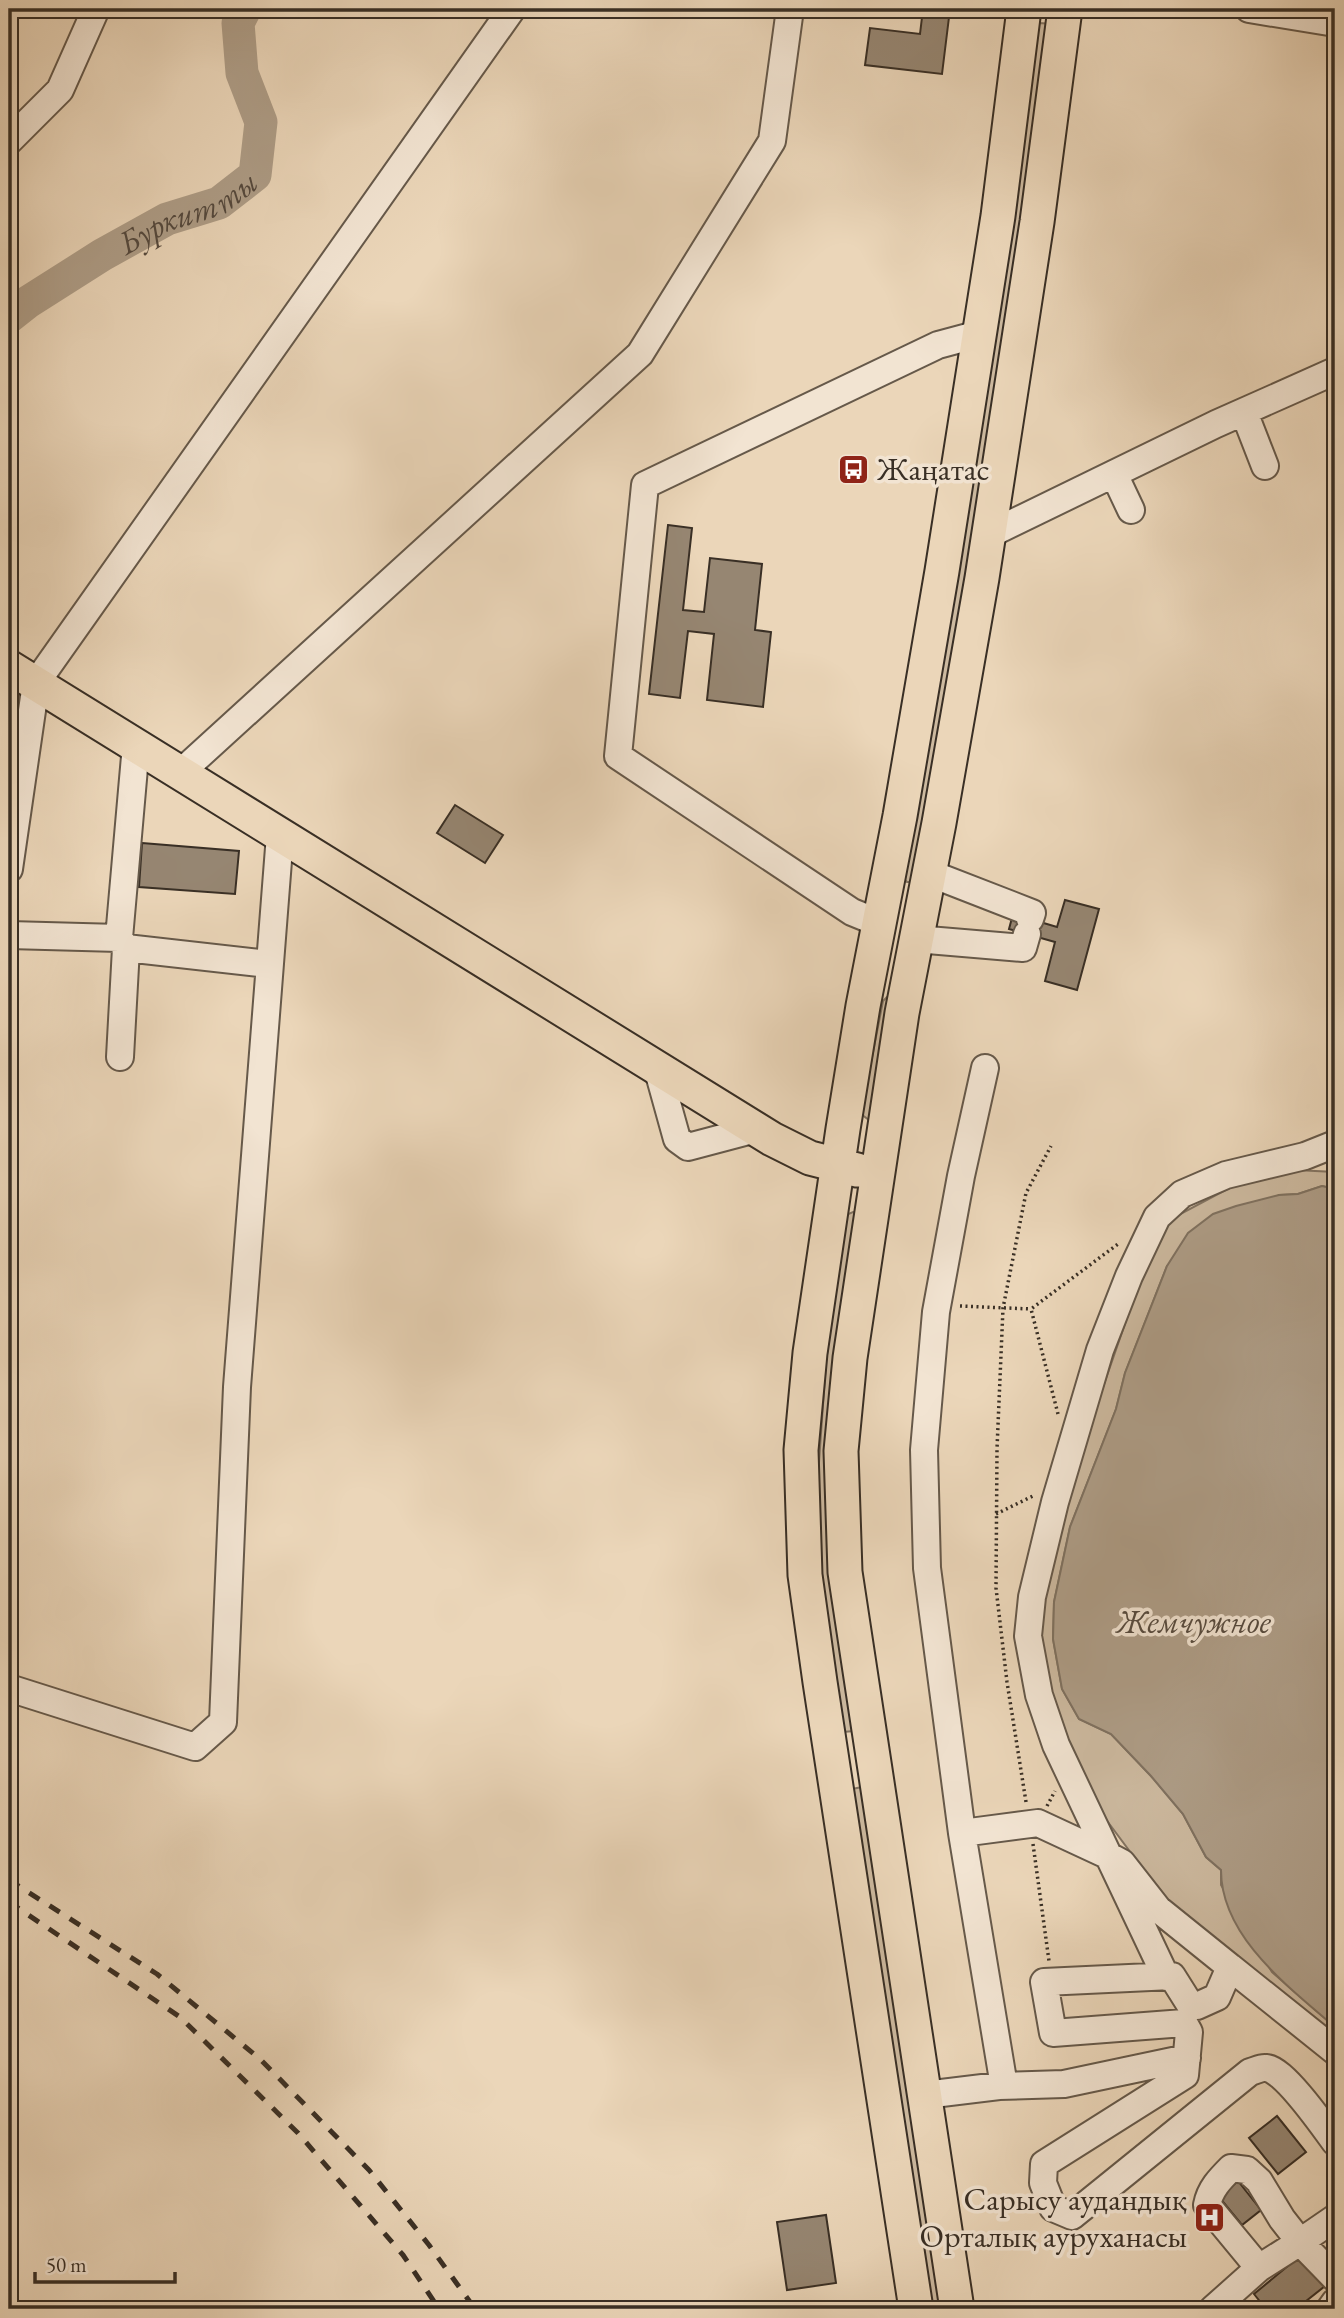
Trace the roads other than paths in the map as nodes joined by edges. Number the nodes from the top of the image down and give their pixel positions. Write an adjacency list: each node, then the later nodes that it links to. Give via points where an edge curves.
1 (96, 9): 8 (street, via 60,90)
2 (512, 9): 16 (street)
3 (790, 9): 18 (street, via 772,141 640,354)
4 (1024, 9): 9 (main road)
5 (1065, 9): 15 (main road, via 1038,222)
6 (1249, 9): 7 (street)
7 (1335, 23)
8 (9, 141)
9 (979, 334): 22 (main road); 22 (street, via 939,345 645,485 618,756 852,912)
10 (1335, 371): 11 (street)
11 (1244, 412): 12 (street); 13 (street)
12 (1265, 466)
13 (1114, 474): 14 (street); 15 (street)
14 (1131, 510)
15 (988, 535): 21 (main road)
16 (18, 676): 17 (main road); 20 (street)
17 (135, 745): 18 (main road); 25 (street)
18 (180, 772): 19 (main road)
19 (280, 835): 26 (street); 28 (main road)
20 (9, 869)
21 (929, 873): 24 (main road); 24 (street, via 1032,913 1023,948)
22 (879, 923): 24 (main road); 32 (main road)
23 (9, 934): 25 (street)
24 (917, 935): 33 (main road)
25 (122, 943): 26 (street); 27 (street)
26 (268, 964): 34 (street, via 237,1387 223,1722 195,1747)
27 (120, 1057)
28 (657, 1067): 30 (main road); 30 (street, via 677,1139 688,1147)
29 (985, 1068): 37 (street, via 937,1305 925,1450 927,1568)
30 (756, 1129): 32 (main road, via 810,1158)
31 (1335, 1144): 38 (street, via 1226,1175 1182,1194 1157,1217 1100,1350 1060,1483 1032,1597 1028,1636 1039,1695)
32 (838, 1166): 33 (main road); 36 (main road, via 810,1353 802,1450 805,1575)
33 (877, 1174): 35 (main road, via 841,1451 845,1572)
34 (9, 1688)
35 (872, 1758): 36 (street); 44 (main road)
36 (832, 1764): 51 (main road)
37 (962, 1833): 38 (street, via 1034,1824); 43 (street)
38 (1109, 1856): 39 (street, via 1122,1863 1158,1909); 40 (street)
39 (1230, 1967): 40 (street, via 1217,1997 1197,2006 1189,2003 1172,1976); 41 (street)
40 (1166, 1977): 42 (street, via 1044,1982 1053,2033 1184,2023 1189,2032)
41 (1335, 2051)
42 (1187, 2057): 43 (street, via 1064,2084); 45 (street, via 1185,2075 1044,2164 1043,2183 1053,2208 1072,2216 1250,2072 1265,2067 1275,2070 1311,2108)
43 (1004, 2086): 44 (street)
44 (925, 2095): 52 (main road)
45 (1335, 2142)
46 (1335, 2218): 47 (street)
47 (1300, 2242): 48 (street); 48 (street, via 1259,2181 1247,2170 1231,2168 1209,2194 1207,2205); 49 (street)
48 (1259, 2268): 53 (street)
49 (1335, 2277)
50 (1335, 2302): 54 (street)
51 (916, 2309)
52 (957, 2309)
53 (1213, 2309)
54 (1330, 2309)

